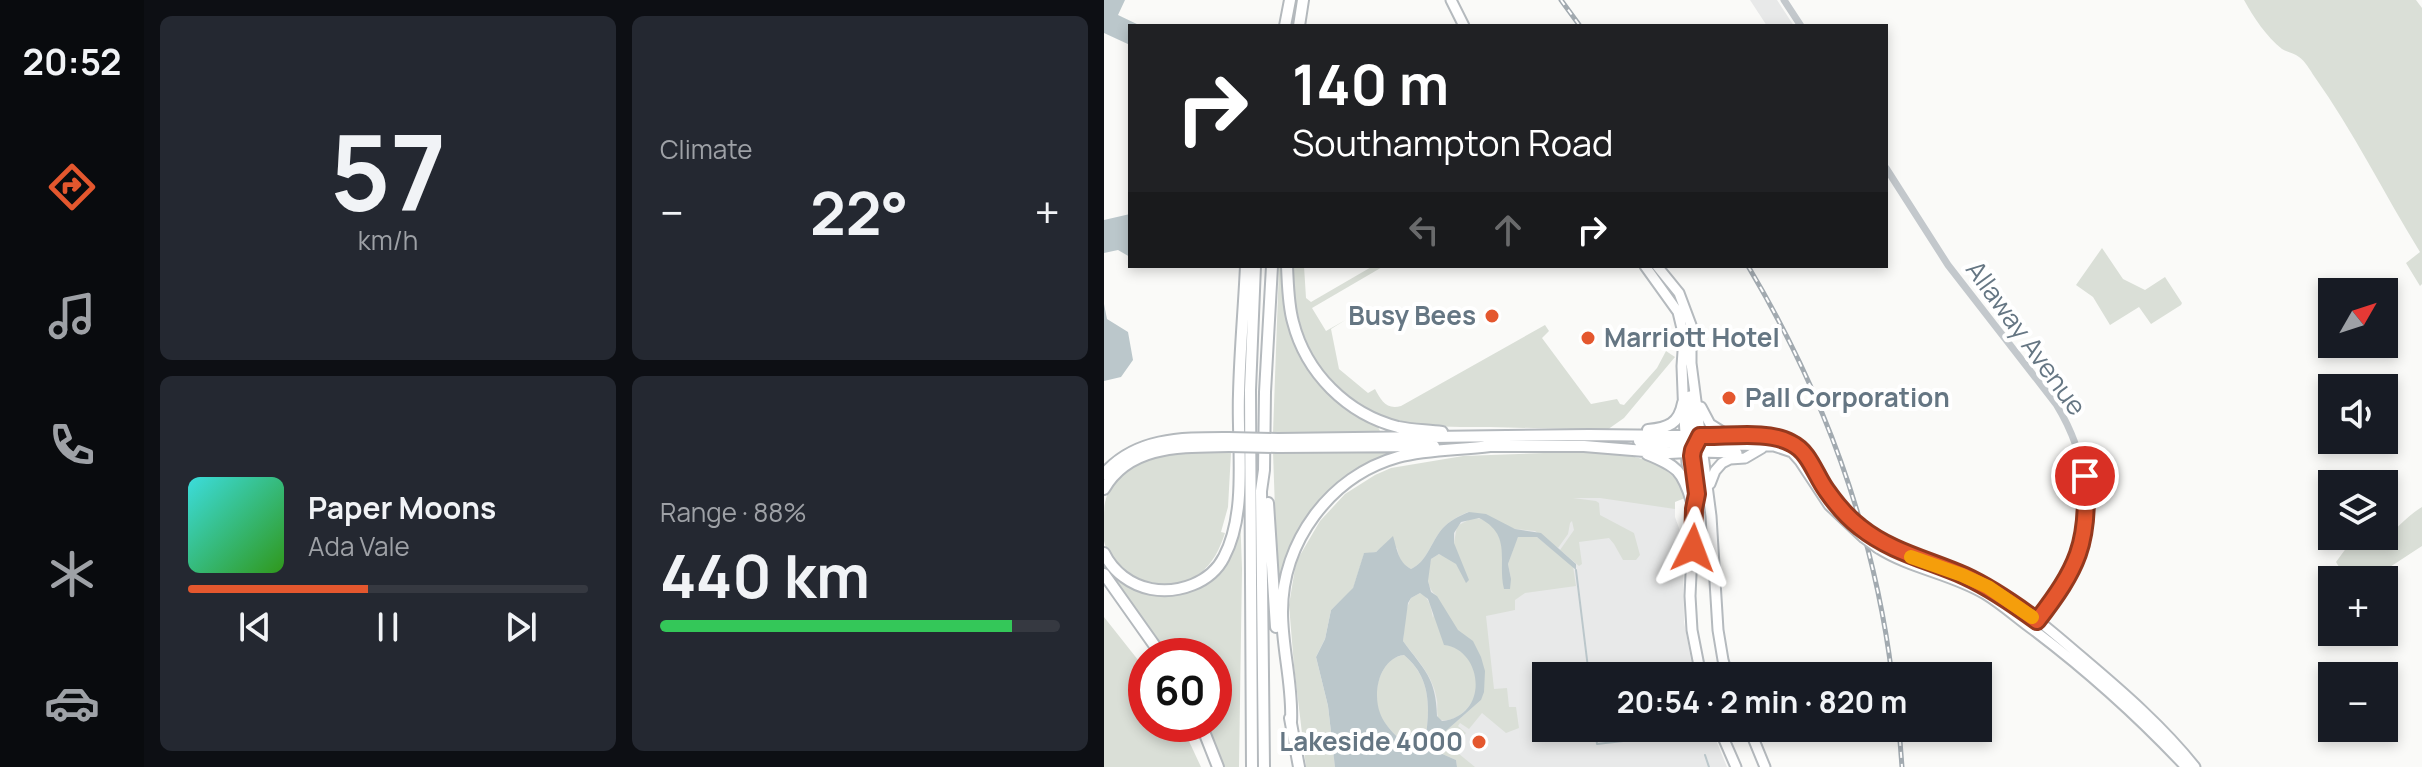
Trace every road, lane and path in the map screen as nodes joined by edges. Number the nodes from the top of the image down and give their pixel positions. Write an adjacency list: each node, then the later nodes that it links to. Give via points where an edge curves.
1 (1290, 0): 5 (highway)
2 (1303, 0): 6 (highway)
3 (1784, 0): 8 (street)
4 (1450, 2): 7 (main road)
5 (1285, 24)
6 (1299, 24)
7 (1463, 24)
8 (1800, 24)
9 (1888, 171): 35 (street, Allaway Avenue, via 1948,265 2056,404 2079,452 2087,502 2081,547 2072,573)
10 (1246, 268): 33 (highway, via 1236,517 1223,560 1193,585 1158,590 1129,581)
11 (1255, 268): 44 (highway, via 1250,390)
12 (1272, 268): 27 (highway)
13 (1287, 268): 21 (highway, via 1297,336 1316,371 1342,398 1363,413 1400,427)
14 (1647, 268): 18 (main road, via 1682,323)
15 (1659, 268): 16 (main road, via 1686,308)
16 (1691, 363): 17 (main road); 23 (main road)
17 (1696, 393): 20 (main road, via 1707,421); 23 (main road)
18 (1683, 403): 19 (highway, via 1670,426); 23 (main road)
19 (1625, 436): 21 (highway); 23 (highway)
20 (1731, 437): 23 (main road); 32 (main road, via 1765,436 1796,446)
21 (1486, 441): 22 (highway, bridge); 25 (highway); 39 (highway, via 1409,454 1367,469 1344,484 1311,520 1290,560 1282,604)
22 (1228, 442): 28 (highway, via 1171,440 1145,445); 30 (highway, via 1153,452 1127,463)
23 (1695, 447): 24 (main road); 25 (highway, via 1669,453); 26 (main road); 29 (main road); 31 (main road, via 1687,463)
24 (1764, 447): 26 (main road); 32 (main road, via 1792,452 1829,505)
25 (1636, 450): 31 (highway, via 1675,467)
26 (1752, 452): 29 (main road, via 1720,464)
27 (1264, 470): 39 (highway, via 1275,614); 45 (highway)
28 (1104, 474)
29 (1709, 487): 38 (main road)
30 (1104, 489)
31 (1693, 505): 37 (main road, via 1690,596)
32 (1861, 532): 35 (main road, bridge, via 1988,587)
33 (1104, 553)
34 (1104, 574): 36 (highway)
35 (2034, 625): 49 (main road); 50 (main road, via 2117,688)
36 (1149, 638)
37 (1698, 662)
38 (1724, 662)
39 (1291, 722): 46 (highway)
40 (1208, 742): 43 (highway)
41 (1725, 742): 47 (main road)
42 (1755, 742): 48 (main road)
43 (1218, 767)
44 (1252, 767)
45 (1264, 767)
46 (1299, 767)
47 (1736, 767)
48 (1765, 767)
49 (2186, 767)
50 (2195, 767)

